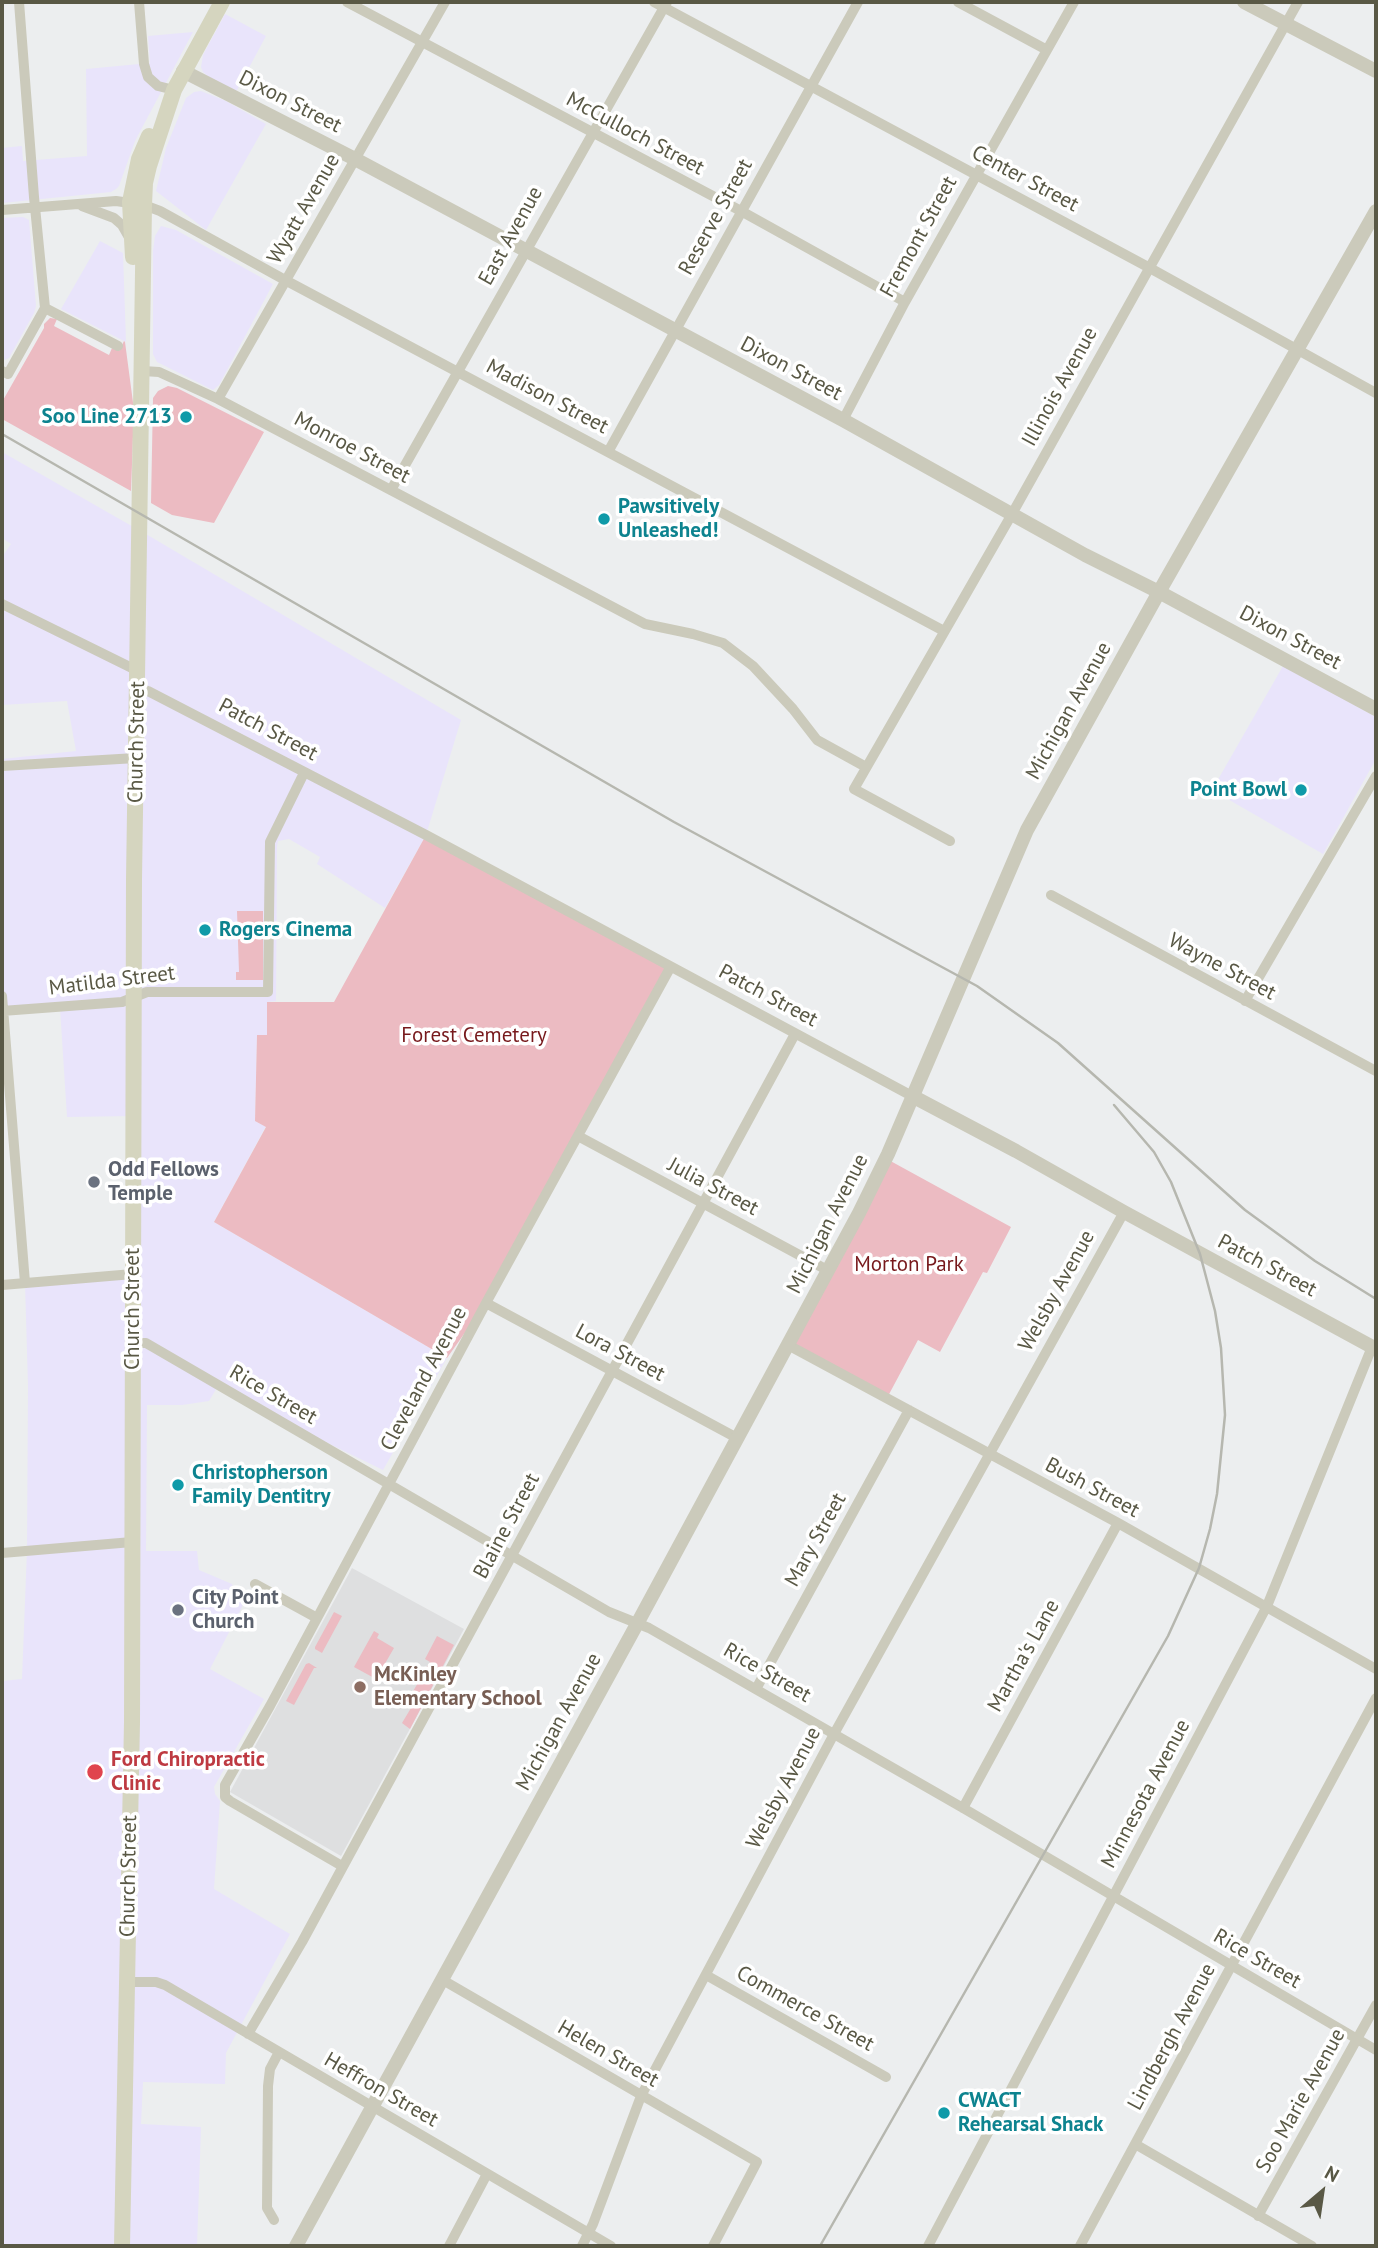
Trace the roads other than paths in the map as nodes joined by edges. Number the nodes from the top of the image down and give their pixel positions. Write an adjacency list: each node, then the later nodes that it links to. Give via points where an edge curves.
1 (19, 2): 24 (street)
2 (139, 2): 18 (street, via 148,77 158,86)
3 (222, 2): 16 (main road, Church Street)
4 (346, 2): 13 (street, McCulloch Street)
5 (445, 2): 13 (street, Wyatt Avenue)
6 (858, 2): 17 (street, Reserve Street)
7 (958, 2): 14 (street)
8 (1074, 2): 14 (street, Fremont Street)
9 (1244, 2): 12 (street)
10 (1298, 2): 12 (street, Illinois Avenue)
11 (661, 4): 17 (street, Center Street); 19 (street, East Avenue)
12 (1286, 24): 15 (street); 30 (street, Illinois Avenue)
13 (423, 42): 19 (street, McCulloch Street); 20 (street, Wyatt Avenue)
14 (1047, 50): 21 (street, Fremont Street)
15 (1376, 71)
16 (183, 72): 18 (main road, Church Street); 20 (street, Dixon Street)
17 (812, 86): 21 (street, Center Street); 26 (street, Reserve Street)
18 (174, 90): 23 (main road, Church Street)
19 (592, 133): 26 (street, McCulloch Street); 29 (street, East Avenue)
20 (355, 159): 29 (street, Dixon Street); 31 (street, Wyatt Avenue)
21 (976, 176): 30 (street, Center Street); 32 (street, Fremont Street)
22 (76, 204): 23 (street); 24 (street); 28 (street, via 114,218)
23 (137, 204): 28 (main road, Church Street); 31 (street, Madison Street, via 182,222); 38 (main road, Church Street)
24 (35, 207): 25 (street); 33 (street)
25 (2, 210)
26 (741, 211): 32 (street, McCulloch Street); 34 (street, Reserve Street)
27 (1376, 211): 36 (street, Michigan Avenue)
28 (132, 243): 38 (main road, Church Street)
29 (525, 252): 34 (street, Dixon Street); 37 (street, East Avenue)
30 (1148, 267): 36 (street, Center Street); 45 (street, Illinois Avenue)
31 (285, 280): 37 (street, Madison Street); 41 (street, Wyatt Avenue)
32 (905, 302): 42 (street, Fremont Street)
33 (45, 308): 35 (street); 39 (street)
34 (675, 332): 42 (street, Dixon Street); 43 (street, Reserve Street)
35 (118, 346)
36 (1298, 351): 40 (street, Center Street); 46 (street, Michigan Avenue)
37 (457, 371): 43 (street, Madison Street); 44 (street, East Avenue)
38 (143, 372): 41 (street, Monroe Street, via 159,372); 49 (main road, Church Street)
39 (5, 373)
40 (1376, 393)
41 (218, 399): 44 (street, Monroe Street)
42 (842, 420): 45 (street, Dixon Street)
43 (608, 452): 48 (street, Madison Street)
44 (391, 490): 54 (street, Monroe Street, via 645,624 723,643 753,666 817,740)
45 (1012, 514): 46 (street, Dixon Street); 48 (street, Illinois Avenue)
46 (1159, 592): 51 (street, Dixon Street); 66 (street, Michigan Avenue, via 1027,830)
47 (2, 604): 49 (street)
48 (944, 631): 54 (street, Illinois Avenue)
49 (138, 671): 50 (main road, Church Street)
50 (137, 688): 52 (main road, Church Street); 55 (street, Patch Street)
51 (1376, 709)
52 (136, 758): 53 (street); 61 (main road, Church Street)
53 (2, 766)
54 (866, 767): 57 (street, Illinois Avenue, via 854,789)
55 (304, 773): 59 (street, Patch Street); 61 (street, Matilda Street, via 270,842 268,992 147,992)
56 (1376, 776): 62 (street)
57 (950, 841)
58 (1051, 895): 62 (street, Wayne Street)
59 (670, 968): 64 (street, Patch Street); 67 (street, Cleveland Avenue)
60 (2, 996): 63 (street)
61 (135, 997): 63 (street, Matilda Street, via 122,1002); 71 (main road, Church Street)
62 (1245, 1001): 65 (street, Wayne Street)
63 (2, 1012): 72 (street)
64 (795, 1034): 66 (street, Patch Street); 68 (street, Blaine Street)
65 (1375, 1068)
66 (912, 1096): 69 (street, Patch Street); 70 (street, Michigan Avenue)
67 (578, 1136): 68 (street, Julia Street); 74 (street, Cleveland Avenue)
68 (703, 1203): 70 (street, Julia Street); 78 (street, Blaine Street)
69 (1124, 1212): 77 (street, Patch Street); 81 (street, Welsby Avenue)
70 (829, 1271): 76 (street, Michigan Avenue)
71 (133, 1274): 72 (street); 75 (main road, Church Street)
72 (25, 1283): 73 (street)
73 (2, 1284)
74 (486, 1303): 78 (street, Lora Street); 82 (street, Cleveland Avenue)
75 (133, 1343): 82 (street, Rice Street, via 146,1343); 84 (main road, Church Street)
76 (788, 1345): 79 (street, Bush Street); 80 (street, Michigan Avenue)
77 (1374, 1348): 88 (street, Minnesota Avenue)
78 (612, 1371): 80 (street, Lora Street); 86 (street, Blaine Street)
79 (909, 1410): 81 (street, Bush Street); 92 (street, Mary Street)
80 (737, 1438): 90 (street, Michigan Avenue)
81 (988, 1454): 83 (street, Bush Street); 94 (street, Welsby Avenue)
82 (389, 1484): 86 (street, Rice Street); 89 (street, Cleveland Avenue)
83 (1118, 1523): 88 (street, Bush Street); 95 (street, Martha's Lane)
84 (132, 1542): 85 (street); 101 (main road, Church Street)
85 (2, 1553)
86 (512, 1556): 90 (street, Rice Street); 96 (street, Blaine Street)
87 (255, 1584): 89 (street)
88 (1267, 1606): 91 (street, Bush Street); 97 (street, Minnesota Avenue)
89 (317, 1618): 96 (street, Cleveland Avenue, via 225,1785 225,1797)
90 (637, 1624): 92 (street, Rice Street); 100 (street, Michigan Avenue)
91 (1376, 1669)
92 (756, 1689): 94 (street, Rice Street)
93 (1376, 1698): 98 (street, Lindbergh Avenue)
94 (834, 1734): 95 (street, Rice Street); 99 (street, Welsby Avenue)
95 (963, 1808): 97 (street, Rice Street)
96 (342, 1866): 103 (street, Blaine Street)
97 (1113, 1898): 98 (street, Rice Street); 121 (street, Minnesota Avenue)
98 (1231, 1966): 104 (street, Rice Street); 110 (street, Lindbergh Avenue)
99 (706, 1975): 107 (street, Commerce Street); 108 (street, Welsby Avenue)
100 (440, 1979): 108 (street, Helen Street); 109 (street, Michigan Avenue)
101 (128, 1982): 103 (street, Heffron Street, via 165,1985); 115 (main road, Church Street)
102 (1376, 2005): 104 (street, Soo Marie Avenue)
103 (248, 2034): 106 (street, Heffron Street)
104 (1358, 2040): 105 (street, Rice Street); 112 (street, Soo Marie Avenue)
105 (1376, 2050)
106 (279, 2052): 109 (street, Heffron Street); 113 (street, via 268,2086 267,2208)
107 (886, 2077)
108 (641, 2096): 114 (street, Welsby Avenue); 120 (street, Helen Street, via 757,2162)
109 (372, 2106): 111 (street, Heffron Street); 116 (street, Michigan Avenue)
110 (1135, 2144): 112 (street); 122 (street, Lindbergh Avenue)
111 (487, 2174): 114 (street, Heffron Street); 117 (street)
112 (1258, 2216): 123 (street)
113 (274, 2220)
114 (589, 2233): 118 (street, Welsby Avenue); 119 (street, Heffron Street)
115 (122, 2246)
116 (296, 2246)
117 (449, 2246)
118 (582, 2246)
119 (611, 2246)
120 (713, 2246)
121 (928, 2246)
122 (1080, 2246)
123 (1312, 2246)

